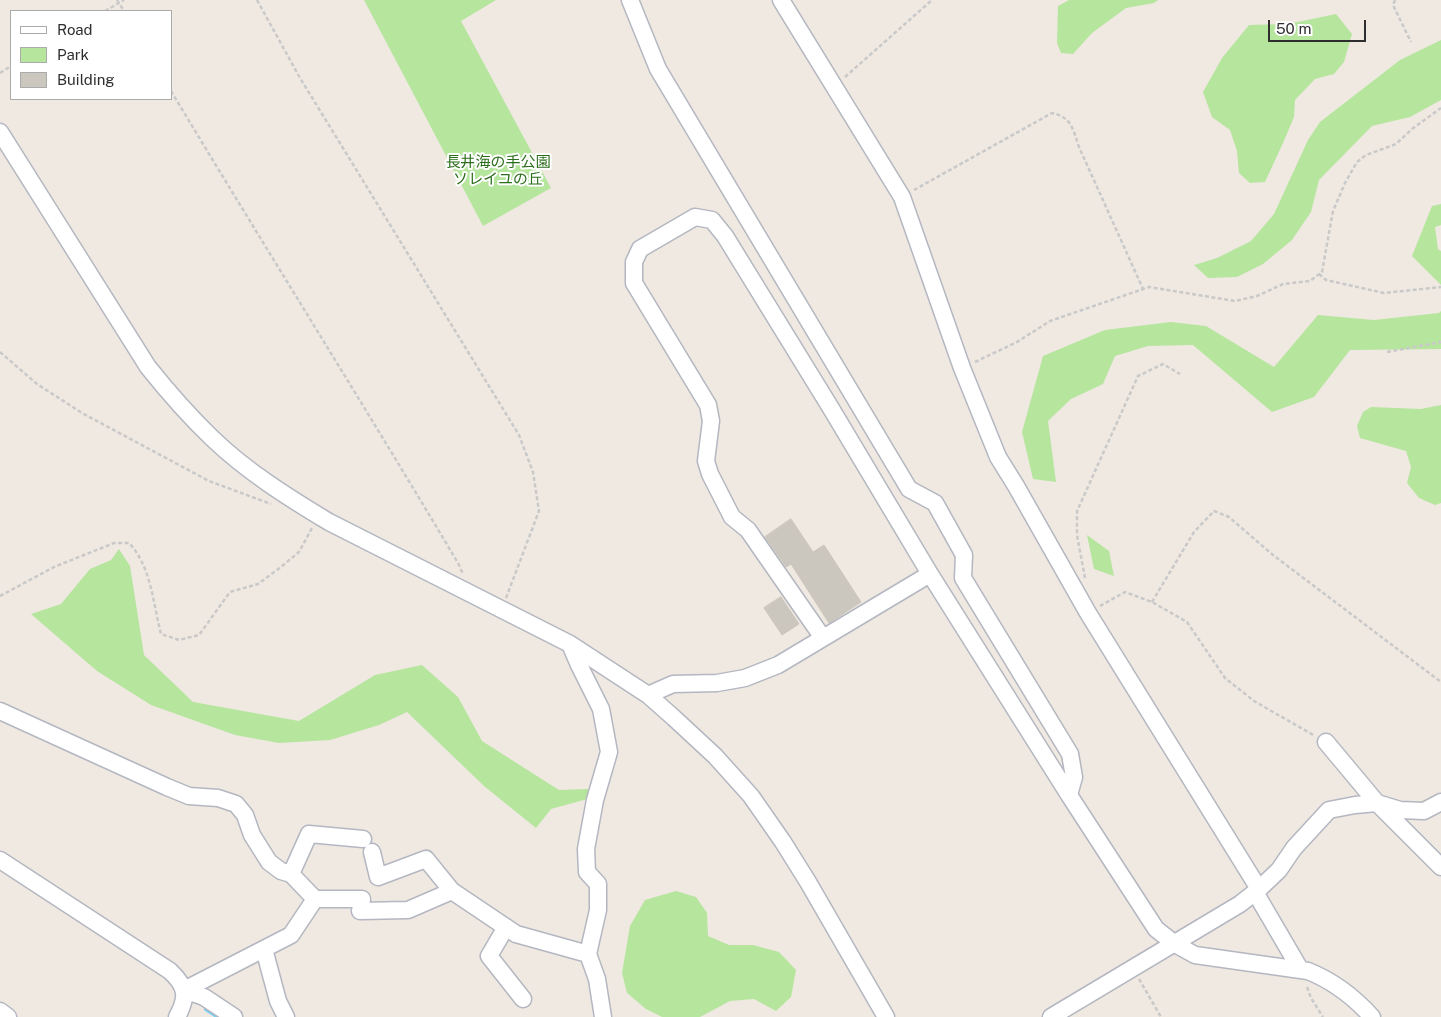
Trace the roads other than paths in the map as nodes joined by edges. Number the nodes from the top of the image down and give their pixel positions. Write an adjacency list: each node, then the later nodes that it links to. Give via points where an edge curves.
1 (630, 0): 10 (street, via 658,70 909,489 935,503 964,555 963,578 1070,754 1074,777)
2 (781, 0): 17 (street, via 902,197 962,368 998,457 1088,613)
3 (0, 132): 6 (street, via 148,367 213,439 242,464 319,516)
4 (930, 574): 5 (street); 5 (street, via 725,236 712,220 695,217 640,249 634,262 634,282 708,405 712,421 706,461 710,474 732,518 748,530); 10 (street)
5 (823, 638): 7 (street, via 778,664 745,678 717,683 673,684)
6 (570, 644): 7 (street); 22 (street, via 601,709 609,752 595,800 586,849 587,872 598,884 598,910)
7 (648, 695): 32 (street, via 715,756 751,796 808,882)
8 (0, 710): 15 (street, via 166,787 189,796 218,798 236,804 269,862)
9 (1326, 742): 12 (street)
10 (1069, 795): 20 (street, via 1156,929)
11 (1441, 802): 12 (street, via 1424,810 1400,810)
12 (1377, 803): 14 (street); 17 (street, via 1329,810)
13 (0, 860): 24 (street, via 170,971)
14 (1439, 861)
15 (291, 874): 16 (street, via 309,834 367,845 378,877 426,859); 18 (street)
16 (452, 891): 18 (street, via 408,910 360,911 362,899); 19 (street)
17 (1257, 891): 20 (street); 23 (street)
18 (315, 899): 21 (street, via 291,935)
19 (506, 927): 22 (street, via 516,934); 25 (street, via 489,956)
20 (1175, 944): 23 (street, via 1195,955); 33 (street)
21 (264, 949): 24 (street); 30 (street, via 278,1001)
22 (588, 954): 31 (street, via 597,979)
23 (1300, 969): 34 (street, via 1325,978)
24 (184, 990): 28 (street, via 185,999); 29 (street, via 204,997)
25 (523, 999)
26 (0, 1011): 27 (street)
27 (8, 1017)
28 (177, 1017)
29 (234, 1017)
30 (286, 1017)
31 (603, 1017)
32 (886, 1017)
33 (1051, 1017)
34 (1372, 1017)

